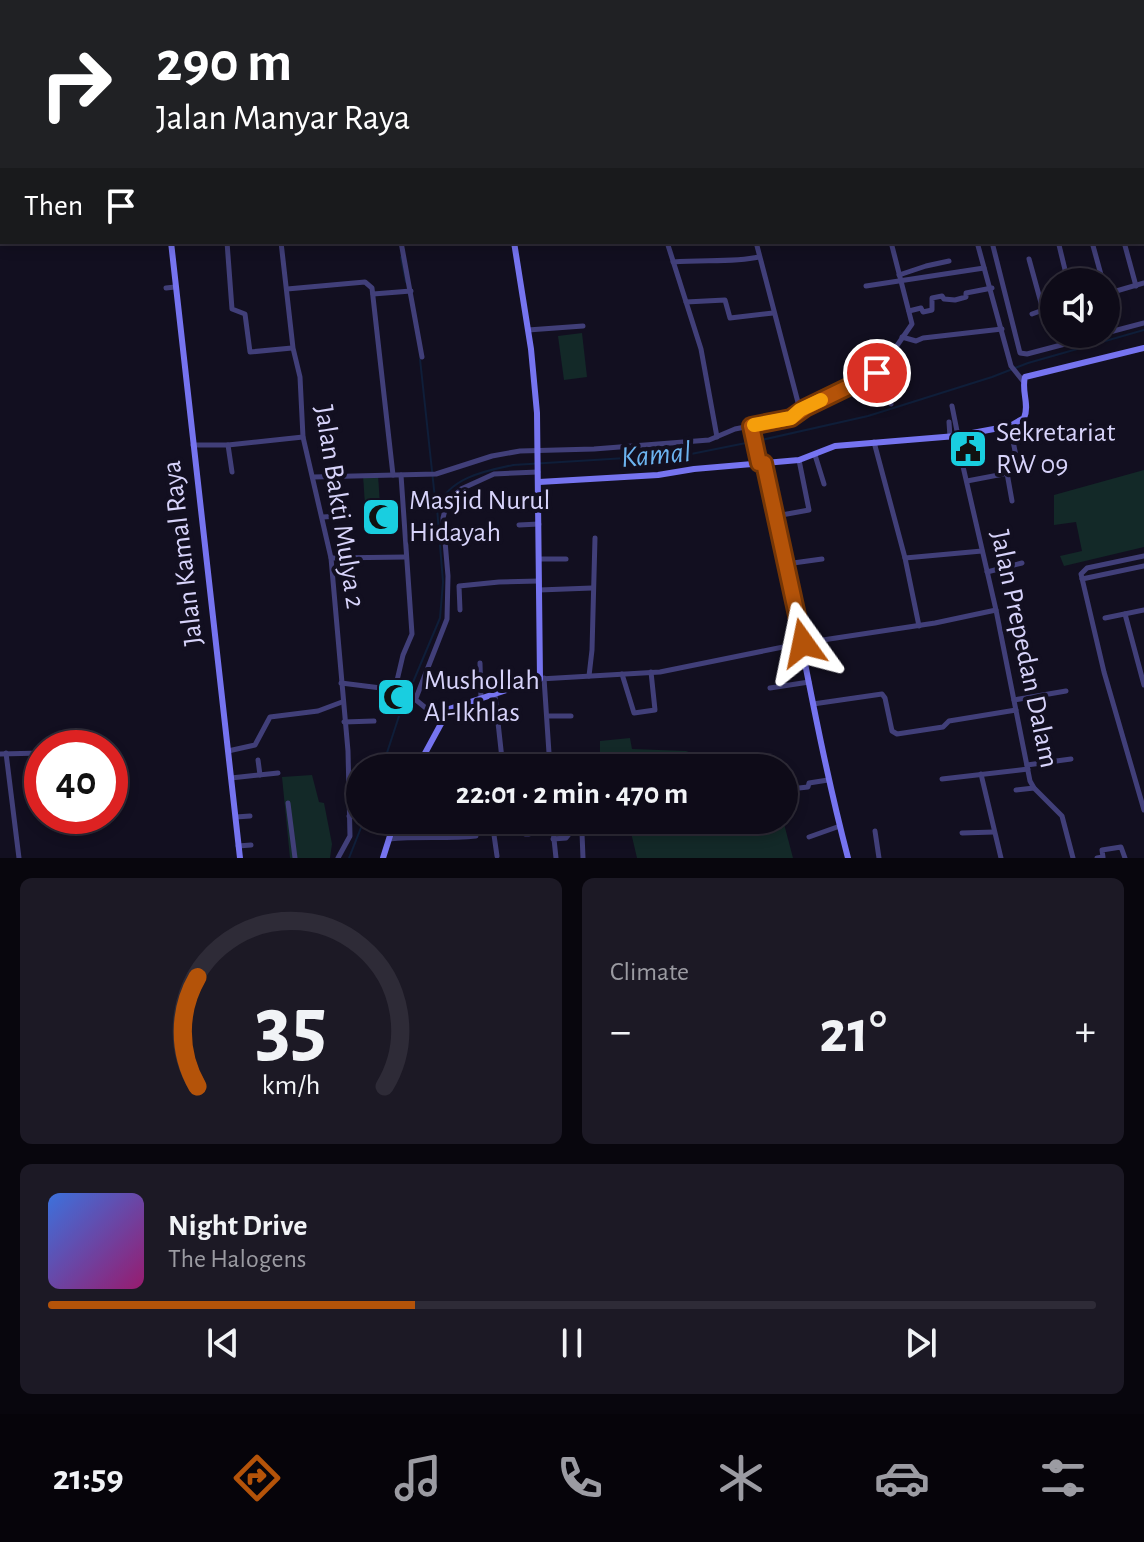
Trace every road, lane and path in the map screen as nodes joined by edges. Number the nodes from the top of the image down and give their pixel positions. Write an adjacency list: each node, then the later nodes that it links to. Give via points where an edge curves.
1 (171, 244): 25 (street, Jalan Kamal Raya)
2 (227, 244): 44 (street, via 232,309 245,314 250,352)
3 (281, 244): 28 (street, Jalan Bakti Mulya 2)
4 (401, 244): 30 (street)
5 (514, 244): 41 (street)
6 (668, 244): 17 (street)
7 (756, 244): 14 (street)
8 (892, 244): 21 (street)
9 (978, 244): 18 (street)
10 (993, 244): 45 (street, via 1020,353)
11 (1093, 244): 20 (street)
12 (1125, 244): 24 (street)
13 (1059, 245): 19 (street)
14 (759, 257): 17 (street); 36 (street)
15 (1029, 259): 32 (street)
16 (949, 261): 21 (street)
17 (673, 262): 33 (street)
18 (984, 268): 21 (street); 27 (street)
19 (1065, 268)
20 (1099, 268)
21 (900, 278): 23 (street); 34 (street)
22 (1144, 283): 24 (street)
23 (866, 286)
24 (1136, 286): 29 (street)
25 (175, 287): 26 (street); 54 (street, Jalan Kamal Raya)
26 (166, 288)
27 (992, 288): 34 (street, via 955,300 932,298 932,310); 40 (street)
28 (287, 289): 31 (street, via 365,282); 44 (street, Jalan Bakti Mulya 2)
29 (1120, 290)
30 (409, 291): 31 (street); 47 (street)
31 (373, 294): 71 (street)
32 (1040, 299)
33 (686, 302): 36 (street, via 724,300 730,318); 60 (street, via 701,349)
34 (909, 311): 43 (street, via 912,324)
35 (1040, 311): 37 (street)
36 (773, 313): 52 (street)
37 (1032, 314)
38 (1144, 323): 42 (street)
39 (583, 326): 41 (street)
40 (1002, 329): 43 (street, via 916,341); 49 (street, via 1011,366)
41 (528, 330): 64 (street)
42 (1120, 330)
43 (902, 337): 48 (street)
44 (293, 348): 59 (street, Jalan Bakti Mulya 2)
45 (1050, 348)
46 (1144, 348): 49 (street, via 1031,374)
47 (422, 357)
48 (867, 380): 50 (street, via 873,395 887,391); 52 (street)
49 (1023, 381): 57 (street, via 1027,413)
50 (891, 404)
51 (952, 406): 58 (street)
52 (800, 410): 56 (street, via 785,420)
53 (198, 411): 54 (street)
54 (189, 412): 62 (street, Jalan Kamal Raya)
55 (949, 422): 58 (street)
56 (751, 426): 60 (street); 67 (street)
57 (1010, 426): 58 (street); 70 (street, via 1019,471)
58 (954, 436): 61 (street); 74 (street, Jalan Prepedan Dalam)
59 (303, 437): 63 (street); 73 (street, Jalan Bakti Mulya 2)
60 (717, 437): 64 (street)
61 (874, 442): 65 (street, via 835,446); 88 (street)
62 (193, 445): 63 (street); 132 (street, Jalan Kamal Raya)
63 (228, 445): 69 (street)
64 (538, 454): 68 (street); 72 (street, via 506,453 436,474)
65 (815, 455): 66 (street); 76 (street)
66 (799, 460): 67 (street); 79 (street, via 809,510)
67 (762, 463): 75 (street); 79 (street)
68 (538, 470): 75 (street); 121 (street, via 494,474 461,489 447,502 447,619)
69 (232, 472)
70 (1007, 473): 74 (street); 77 (street)
71 (393, 475): 72 (street); 73 (street)
72 (401, 475): 86 (street)
73 (313, 477): 80 (street, Jalan Bakti Mulya 2)
74 (966, 481): 84 (street, Jalan Prepedan Dalam)
75 (539, 482): 81 (street)
76 (824, 484)
77 (1012, 501)
78 (339, 516): 80 (street)
79 (776, 516): 93 (street)
80 (323, 517): 87 (street, Jalan Bakti Mulya 2)
81 (540, 524): 82 (street); 89 (street)
82 (519, 525)
83 (595, 538): 98 (street)
84 (982, 551): 88 (street); 95 (street, Jalan Prepedan Dalam)
85 (1144, 556): 96 (street, via 1083,570)
86 (406, 557): 87 (street); 118 (street, via 412,634)
87 (331, 558): 116 (street, Jalan Bakti Mulya 2)
88 (905, 558): 105 (street)
89 (539, 559): 90 (street); 97 (street)
90 (566, 559)
91 (822, 559): 93 (street)
92 (1022, 563): 95 (street)
93 (786, 564): 106 (street)
94 (1144, 566): 96 (street)
95 (987, 572): 101 (street, Jalan Prepedan Dalam)
96 (1082, 579): 148 (street)
97 (539, 581): 99 (street); 100 (street, via 463,586)
98 (592, 588): 99 (street); 112 (street)
99 (539, 590): 113 (street)
100 (460, 610)
101 (996, 610): 105 (street); 123 (street, Jalan Prepedan Dalam)
102 (1144, 610): 103 (street)
103 (1125, 614): 104 (street); 108 (street)
104 (1105, 618)
105 (919, 626): 106 (street)
106 (803, 643): 110 (street); 115 (street)
107 (1144, 646): 108 (street)
108 (1133, 649): 114 (street)
109 (480, 663): 122 (street)
110 (651, 672): 111 (street); 111 (street, via 655,710 634,713)
111 (622, 674): 112 (street)
112 (589, 676): 113 (street)
113 (542, 678): 120 (street); 128 (street)
114 (1143, 680)
115 (810, 682): 117 (street); 125 (street)
116 (341, 683): 118 (street); 124 (street, Jalan Bakti Mulya 2)
117 (770, 688)
118 (395, 689): 121 (street)
119 (1066, 691): 123 (street)
120 (495, 695): 122 (street); 136 (street)
121 (415, 697): 127 (street)
122 (481, 700): 127 (street, via 449,709)
123 (1014, 700): 126 (street, Jalan Prepedan Dalam)
124 (342, 702): 131 (street, Jalan Bakti Mulya 2); 132 (street, via 270,717 255,745)
125 (813, 704): 126 (street, via 882,694 897,734); 149 (street)
126 (1016, 710): 141 (street, Jalan Prepedan Dalam)
127 (445, 716): 135 (street)
128 (548, 716): 129 (street); 137 (street)
129 (571, 716)
130 (374, 721): 131 (street)
131 (344, 722): 140 (street, Jalan Bakti Mulya 2)
132 (228, 751): 146 (street, Jalan Kamal Raya)
133 (24, 753): 134 (street)
134 (3, 754): 174 (street)
135 (425, 754)
136 (501, 754)
137 (549, 754)
138 (1071, 759): 141 (street)
139 (258, 760): 144 (street)
140 (346, 760)
141 (1027, 767): 143 (street); 151 (street, Jalan Prepedan Dalam)
142 (278, 773): 144 (street)
143 (981, 774): 147 (street); 159 (street)
144 (260, 775): 146 (street)
145 (1144, 776): 148 (street)
146 (231, 778): 156 (street, Jalan Kamal Raya)
147 (942, 779)
148 (1134, 779): 154 (street)
149 (828, 780): 150 (street); 157 (street)
150 (798, 788)
151 (1034, 788): 152 (street); 184 (street, Jalan Prepedan Dalam, via 1062,816)
152 (1016, 790)
153 (288, 803): 176 (street)
154 (1144, 810)
155 (250, 816): 156 (street)
156 (236, 817): 172 (street, Jalan Kamal Raya)
157 (840, 826): 168 (street); 181 (street)
158 (875, 831): 182 (street)
159 (994, 832): 160 (street); 183 (street)
160 (962, 833)
161 (350, 834): 177 (street, Jalan Bakti Mulya 2)
162 (391, 834): 169 (street)
163 (476, 834): 169 (street)
164 (494, 834): 173 (street)
165 (553, 834): 170 (street)
166 (569, 834): 170 (street)
167 (582, 834): 180 (street)
168 (809, 837)
169 (389, 839): 178 (street)
170 (553, 839): 179 (street)
171 (251, 845): 172 (street)
172 (238, 846): 175 (street, Jalan Kamal Raya)
173 (497, 856)
174 (19, 858)
175 (240, 858)
176 (295, 858)
177 (338, 858)
178 (383, 858)
179 (556, 858)
180 (583, 858)
181 (848, 858)
182 (879, 858)
183 (1001, 858)
184 (1073, 858)
185 (1097, 858): 186 (street, via 1103,857 1104,849 1121,847)
186 (1125, 858)

